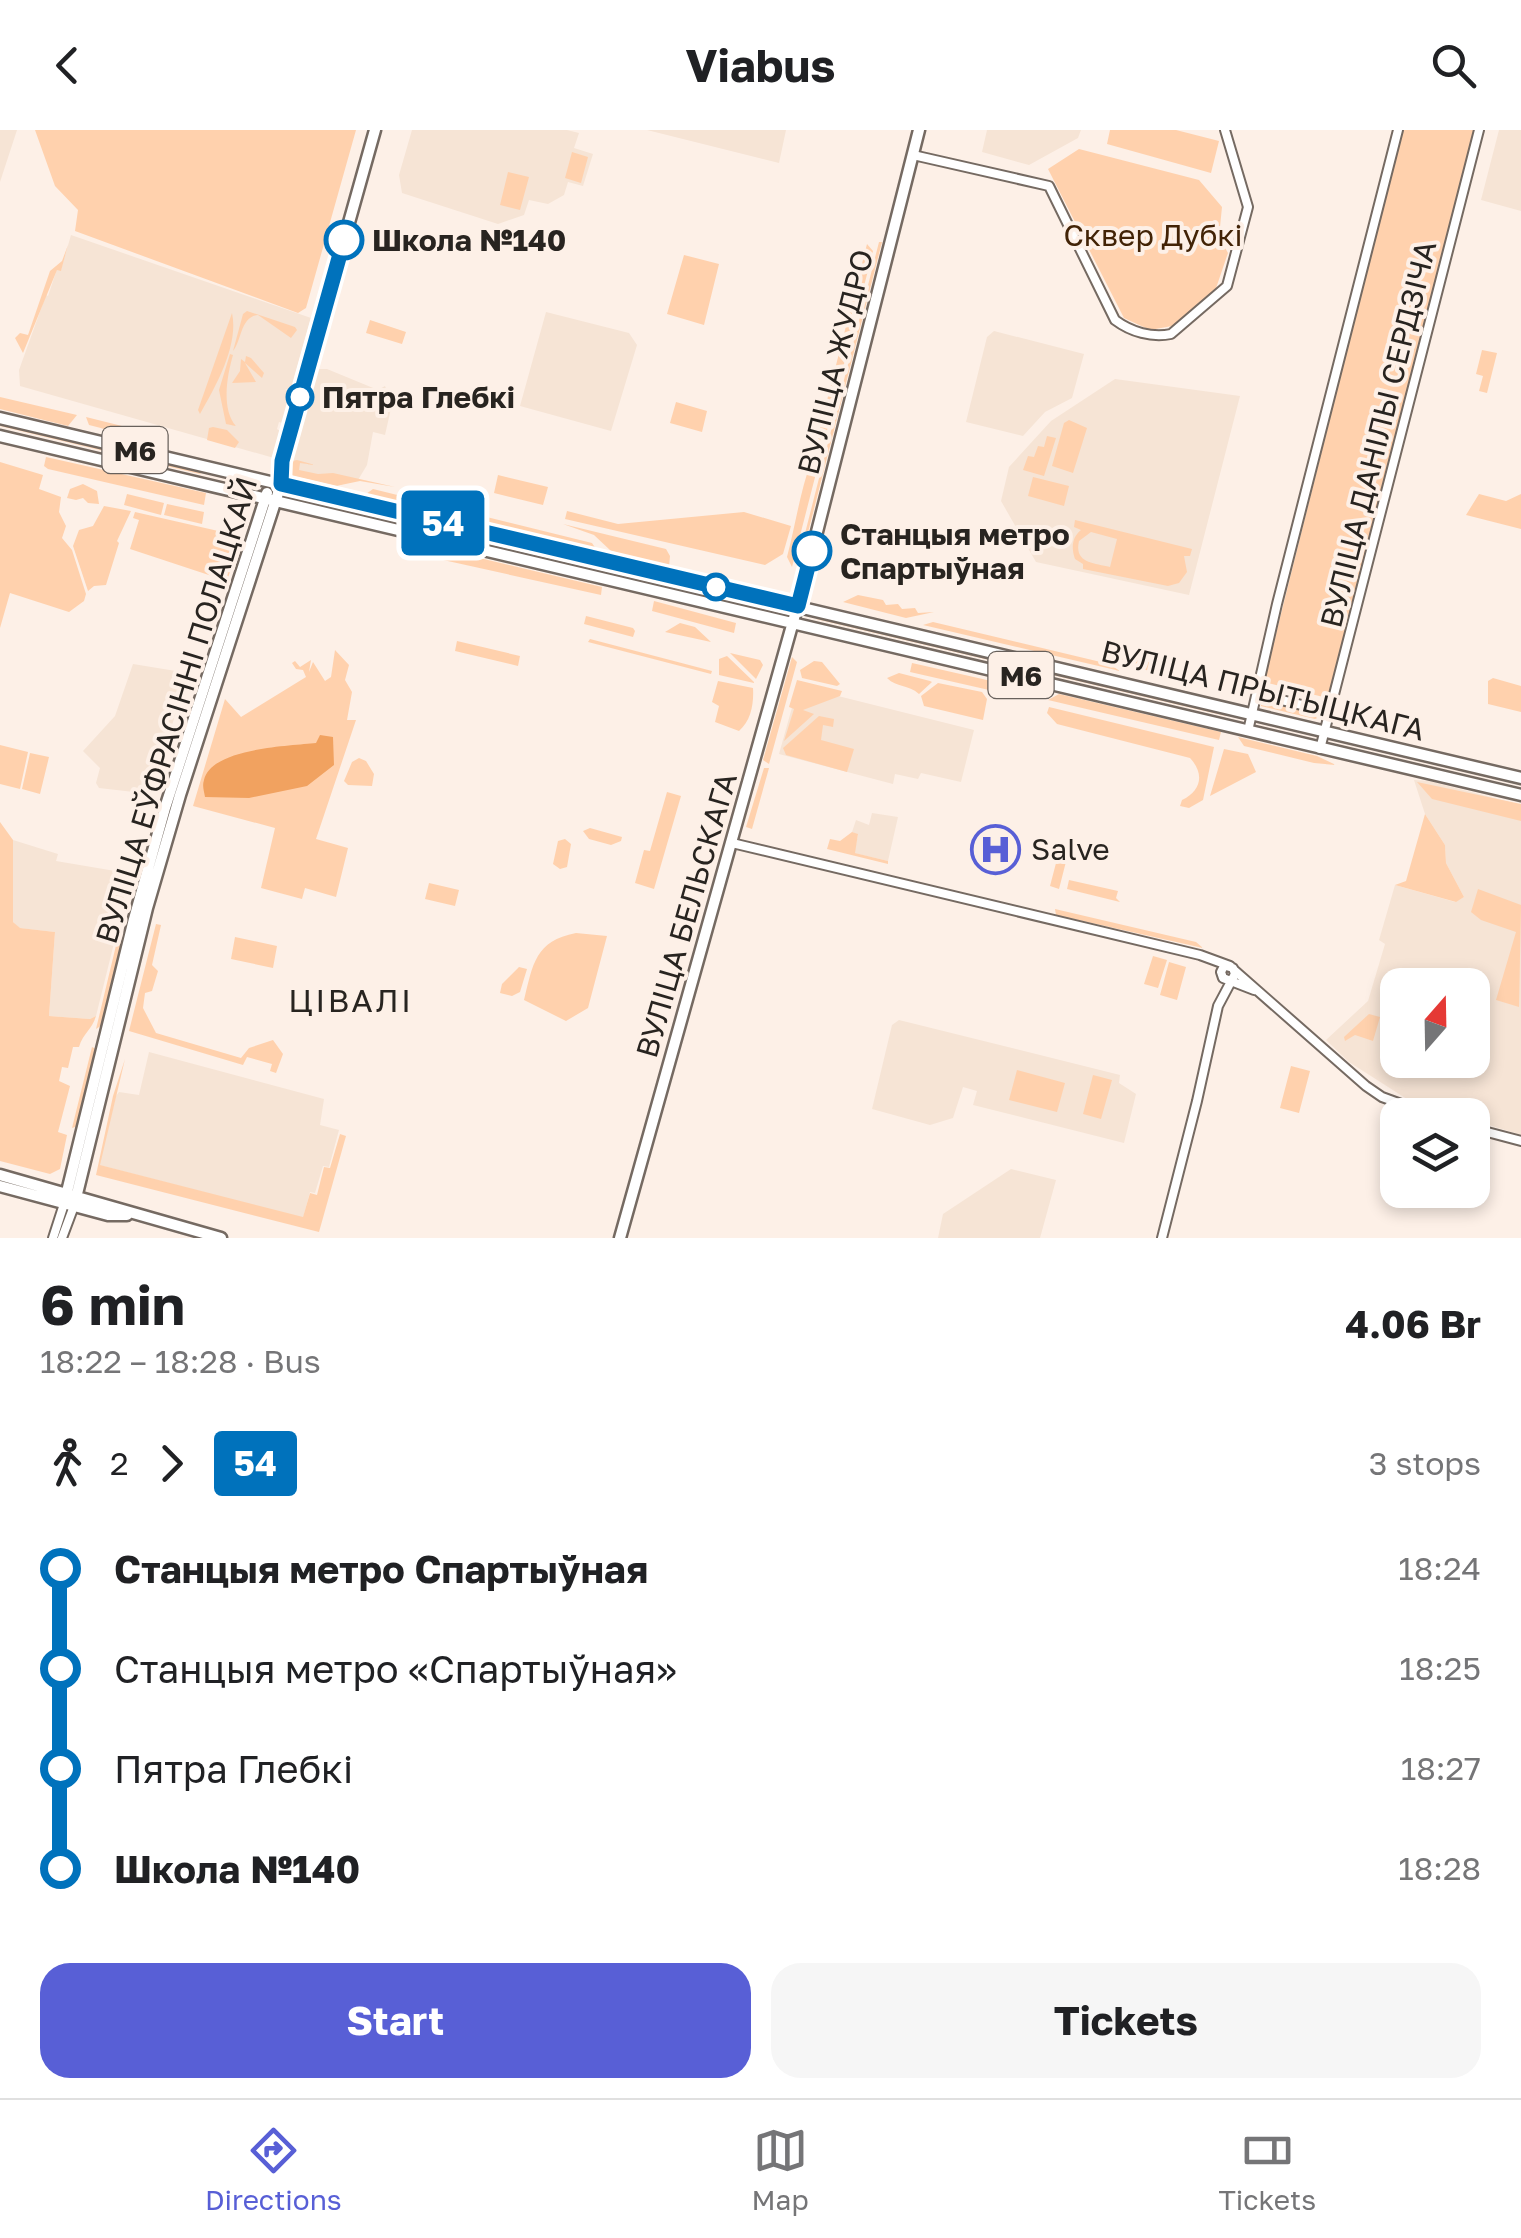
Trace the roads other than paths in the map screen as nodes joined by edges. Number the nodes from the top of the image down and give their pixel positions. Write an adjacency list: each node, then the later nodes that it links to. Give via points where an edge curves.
1 (375, 130): 11 (main road, ВУЛІЦА ЕЎФРАСІННІ ПОЛАЦКАЙ)
2 (920, 130): 6 (main road, ВУЛІЦА ЖУДРО)
3 (1224, 130): 6 (street, via 1248,208 1227,286 1172,334 1160,336 1115,320 1049,186)
4 (1398, 130): 15 (street, ВУЛІЦА ДАНІЛЫ СЕРДЗІЧА)
5 (1479, 130): 16 (street, ВУЛІЦА ДАНІЛЫ СЕРДЗІЧА)
6 (913, 155): 13 (main road, ВУЛІЦА ЖУДРО)
7 (0, 418): 9 (main road, ВУЛІЦА ПРЫТЫЦКАГА / М6)
8 (0, 436): 10 (main road, ВУЛІЦА ПРЫТЫЦКАГА / М6)
9 (206, 466): 10 (main road); 11 (main road, ВУЛІЦА ПРЫТЫЦКАГА / М6)
10 (201, 483): 12 (main road, ВУЛІЦА ПРЫТЫЦКАГА / М6)
11 (276, 483): 12 (main road, ВУЛІЦА ЕЎФРАСІННІ ПОЛАЦКАЙ); 13 (main road, ВУЛІЦА ПРЫТЫЦКАГА / М6)
12 (271, 499): 14 (main road, ВУЛІЦА ПРЫТЫЦКАГА / М6); 33 (main road, ВУЛІЦА ЕЎФРАСІННІ ПОЛАЦКАЙ, via 165,808)
13 (798, 606): 14 (main road, ВУЛІЦА БЕЛЬСКАГА); 17 (main road, ВУЛІЦА ПРЫТЫЦКАГА / М6)
14 (793, 624): 19 (main road, ВУЛІЦА ПРЫТЫЦКАГА / М6); 23 (main road, ВУЛІЦА БЕЛЬСКАГА)
15 (1257, 694): 16 (street); 17 (street, ВУЛІЦА ДАНІЛЫ СЕРДЗІЧА)
16 (1330, 712): 18 (street, ВУЛІЦА ДАНІЛЫ СЕРДЗІЧА)
17 (1253, 714): 18 (main road, ВУЛІЦА ПРЫТЫЦКАГА / М6); 19 (street, ВУЛІЦА ДАНІЛЫ СЕРДЗІЧА)
18 (1325, 731): 20 (street, ВУЛІЦА ДАНІЛЫ СЕРДЗІЧА); 21 (main road, ВУЛІЦА ПРЫТЫЦКАГА / М6)
19 (1248, 732): 20 (main road, ВУЛІЦА ПРЫТЫЦКАГА / М6)
20 (1320, 749): 22 (main road, ВУЛІЦА ПРЫТЫЦКАГА / М6)
21 (1521, 778)
22 (1521, 795)
23 (732, 843): 24 (street); 37 (main road, ВУЛІЦА БЕЛЬСКАГА)
24 (1200, 955): 25 (street); 26 (street)
25 (1232, 972): 26 (street, via 1225,979); 27 (street); 28 (street)
26 (1221, 974): 27 (street)
27 (1218, 1006): 38 (street)
28 (1389, 1098)
29 (1490, 1133): 30 (street)
30 (1521, 1141)
31 (0, 1175): 33 (main road)
32 (0, 1186): 33 (main road)
33 (70, 1199): 34 (street); 35 (street); 36 (main road, via 108,1215)
34 (53, 1238)
35 (62, 1238)
36 (221, 1238)
37 (620, 1238)
38 (1162, 1238)

